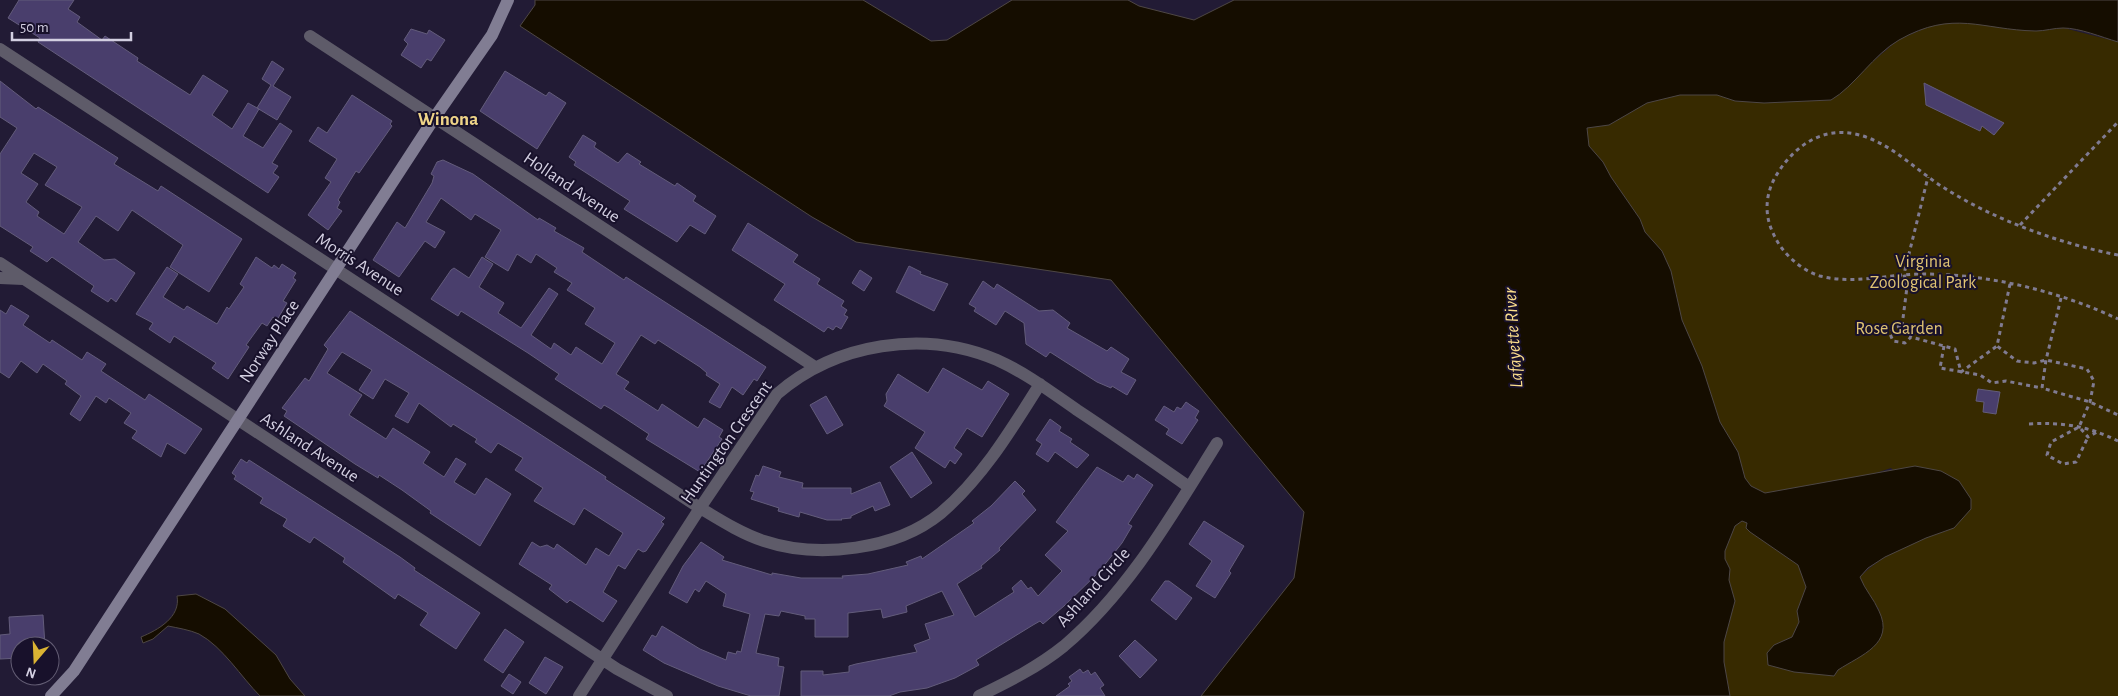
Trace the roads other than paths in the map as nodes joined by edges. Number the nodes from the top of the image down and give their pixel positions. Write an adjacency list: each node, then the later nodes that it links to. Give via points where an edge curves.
1 (508, 0): 4 (street, Norway Place, via 492,35)
2 (310, 36): 4 (street, Holland Avenue)
3 (0, 49): 6 (street, Morris Avenue)
4 (435, 117): 6 (street, Norway Place); 9 (street, Holland Avenue)
5 (0, 263): 8 (street, Ashland Avenue)
6 (337, 270): 11 (street, Norway Place); 14 (street, Morris Avenue)
7 (0, 278): 8 (street)
8 (25, 280): 11 (street, Ashland Avenue)
9 (815, 367): 10 (street, Huntington Crescent, via 850,353 886,345 933,344 996,359); 14 (street, Huntington Crescent, via 777,394)
10 (1040, 384): 13 (street, Huntington Crescent); 14 (street, Morris Avenue, via 1008,436 960,495 939,514 898,538 843,549 786,546 763,541)
11 (238, 421): 15 (street, Ashland Avenue); 16 (street, Norway Place, via 74,671)
12 (1217, 443): 13 (street, Ashland Circle)
13 (1189, 487): 19 (street, Ashland Circle, via 1121,588 1088,624 1036,666)
14 (700, 508): 15 (street, Huntington Crescent)
15 (602, 660): 17 (street, Huntington Crescent); 18 (street)
16 (51, 696)
17 (579, 696)
18 (667, 696)
19 (979, 696)

